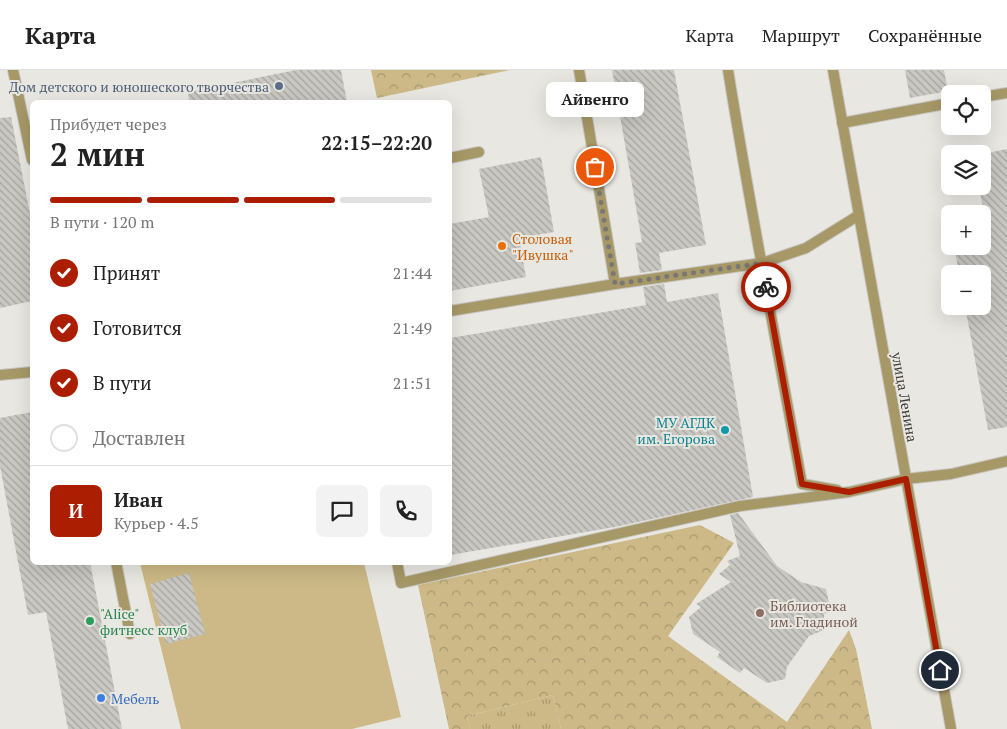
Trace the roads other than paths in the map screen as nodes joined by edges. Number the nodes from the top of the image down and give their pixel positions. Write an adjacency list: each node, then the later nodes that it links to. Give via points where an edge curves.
1 (13, 70): 9 (street)
2 (579, 70): 14 (street)
3 (728, 70): 13 (street, via 750,210)
4 (832, 70): 8 (street, улица Ленина)
5 (1007, 93): 6 (street)
6 (991, 96)
7 (941, 106): 8 (street)
8 (842, 123): 12 (street, улица Ленина)
9 (30, 151)
10 (479, 152): 11 (street)
11 (452, 158)
12 (859, 215): 13 (street, via 806,248); 19 (street, улица Ленина)
13 (762, 263): 14 (street); 20 (street, via 802,484)
14 (615, 284): 15 (street)
15 (452, 311)
16 (30, 372): 17 (street)
17 (0, 375)
18 (1007, 462): 19 (street, via 951,474)
19 (906, 479): 20 (street); 24 (street, улица Ленина)
20 (849, 492): 22 (street, via 740,506 401,583)
21 (117, 565): 23 (street)
22 (398, 565)
23 (130, 634)
24 (951, 729)

